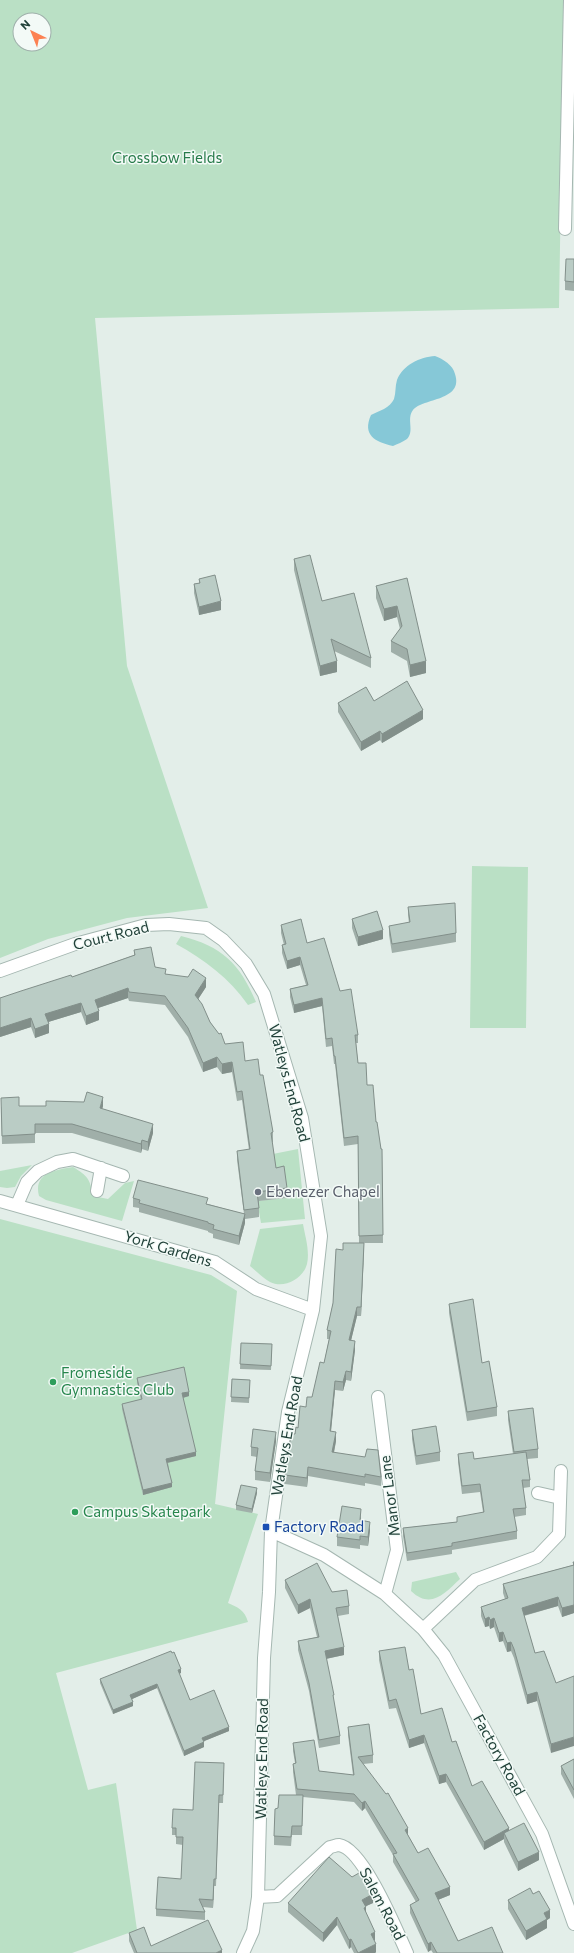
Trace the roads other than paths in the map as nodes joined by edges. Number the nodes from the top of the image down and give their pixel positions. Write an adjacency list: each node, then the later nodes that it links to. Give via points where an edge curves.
1 (570, 0): 2 (street)
2 (565, 228)
3 (223, 940): 4 (street, Court Road, via 206,928 169,924 146,925 75,944); 10 (street, Watleys End Road, via 246,964 264,994 302,1118 321,1236)
4 (0, 971)
5 (100, 1168): 6 (street); 7 (street); 9 (street, via 73,1159 58,1162 38,1171 27,1182)
6 (123, 1176)
7 (97, 1191)
8 (0, 1201): 9 (street, York Gardens)
9 (16, 1205): 10 (street, York Gardens, via 215,1262 256,1289)
10 (314, 1310): 15 (street, Watleys End Road, via 288,1412)
11 (378, 1397): 16 (street, Manor Lane, via 397,1550)
12 (561, 1471): 14 (street)
13 (538, 1493): 14 (street)
14 (560, 1498): 17 (street, via 559,1534 537,1557 474,1580)
15 (270, 1531): 16 (street, Factory Road, via 324,1555); 18 (street, Watleys End Road)
16 (385, 1594): 17 (street, Factory Road)
17 (423, 1629): 19 (street, Factory Road, via 444,1655 542,1834)
18 (258, 1897): 20 (street, Watleys End Road, via 253,1931); 21 (street, Salem Road, via 277,1896 330,1847 339,1845 348,1850 370,1876)
19 (574, 1924)
20 (243, 1953)
21 (408, 1953)

